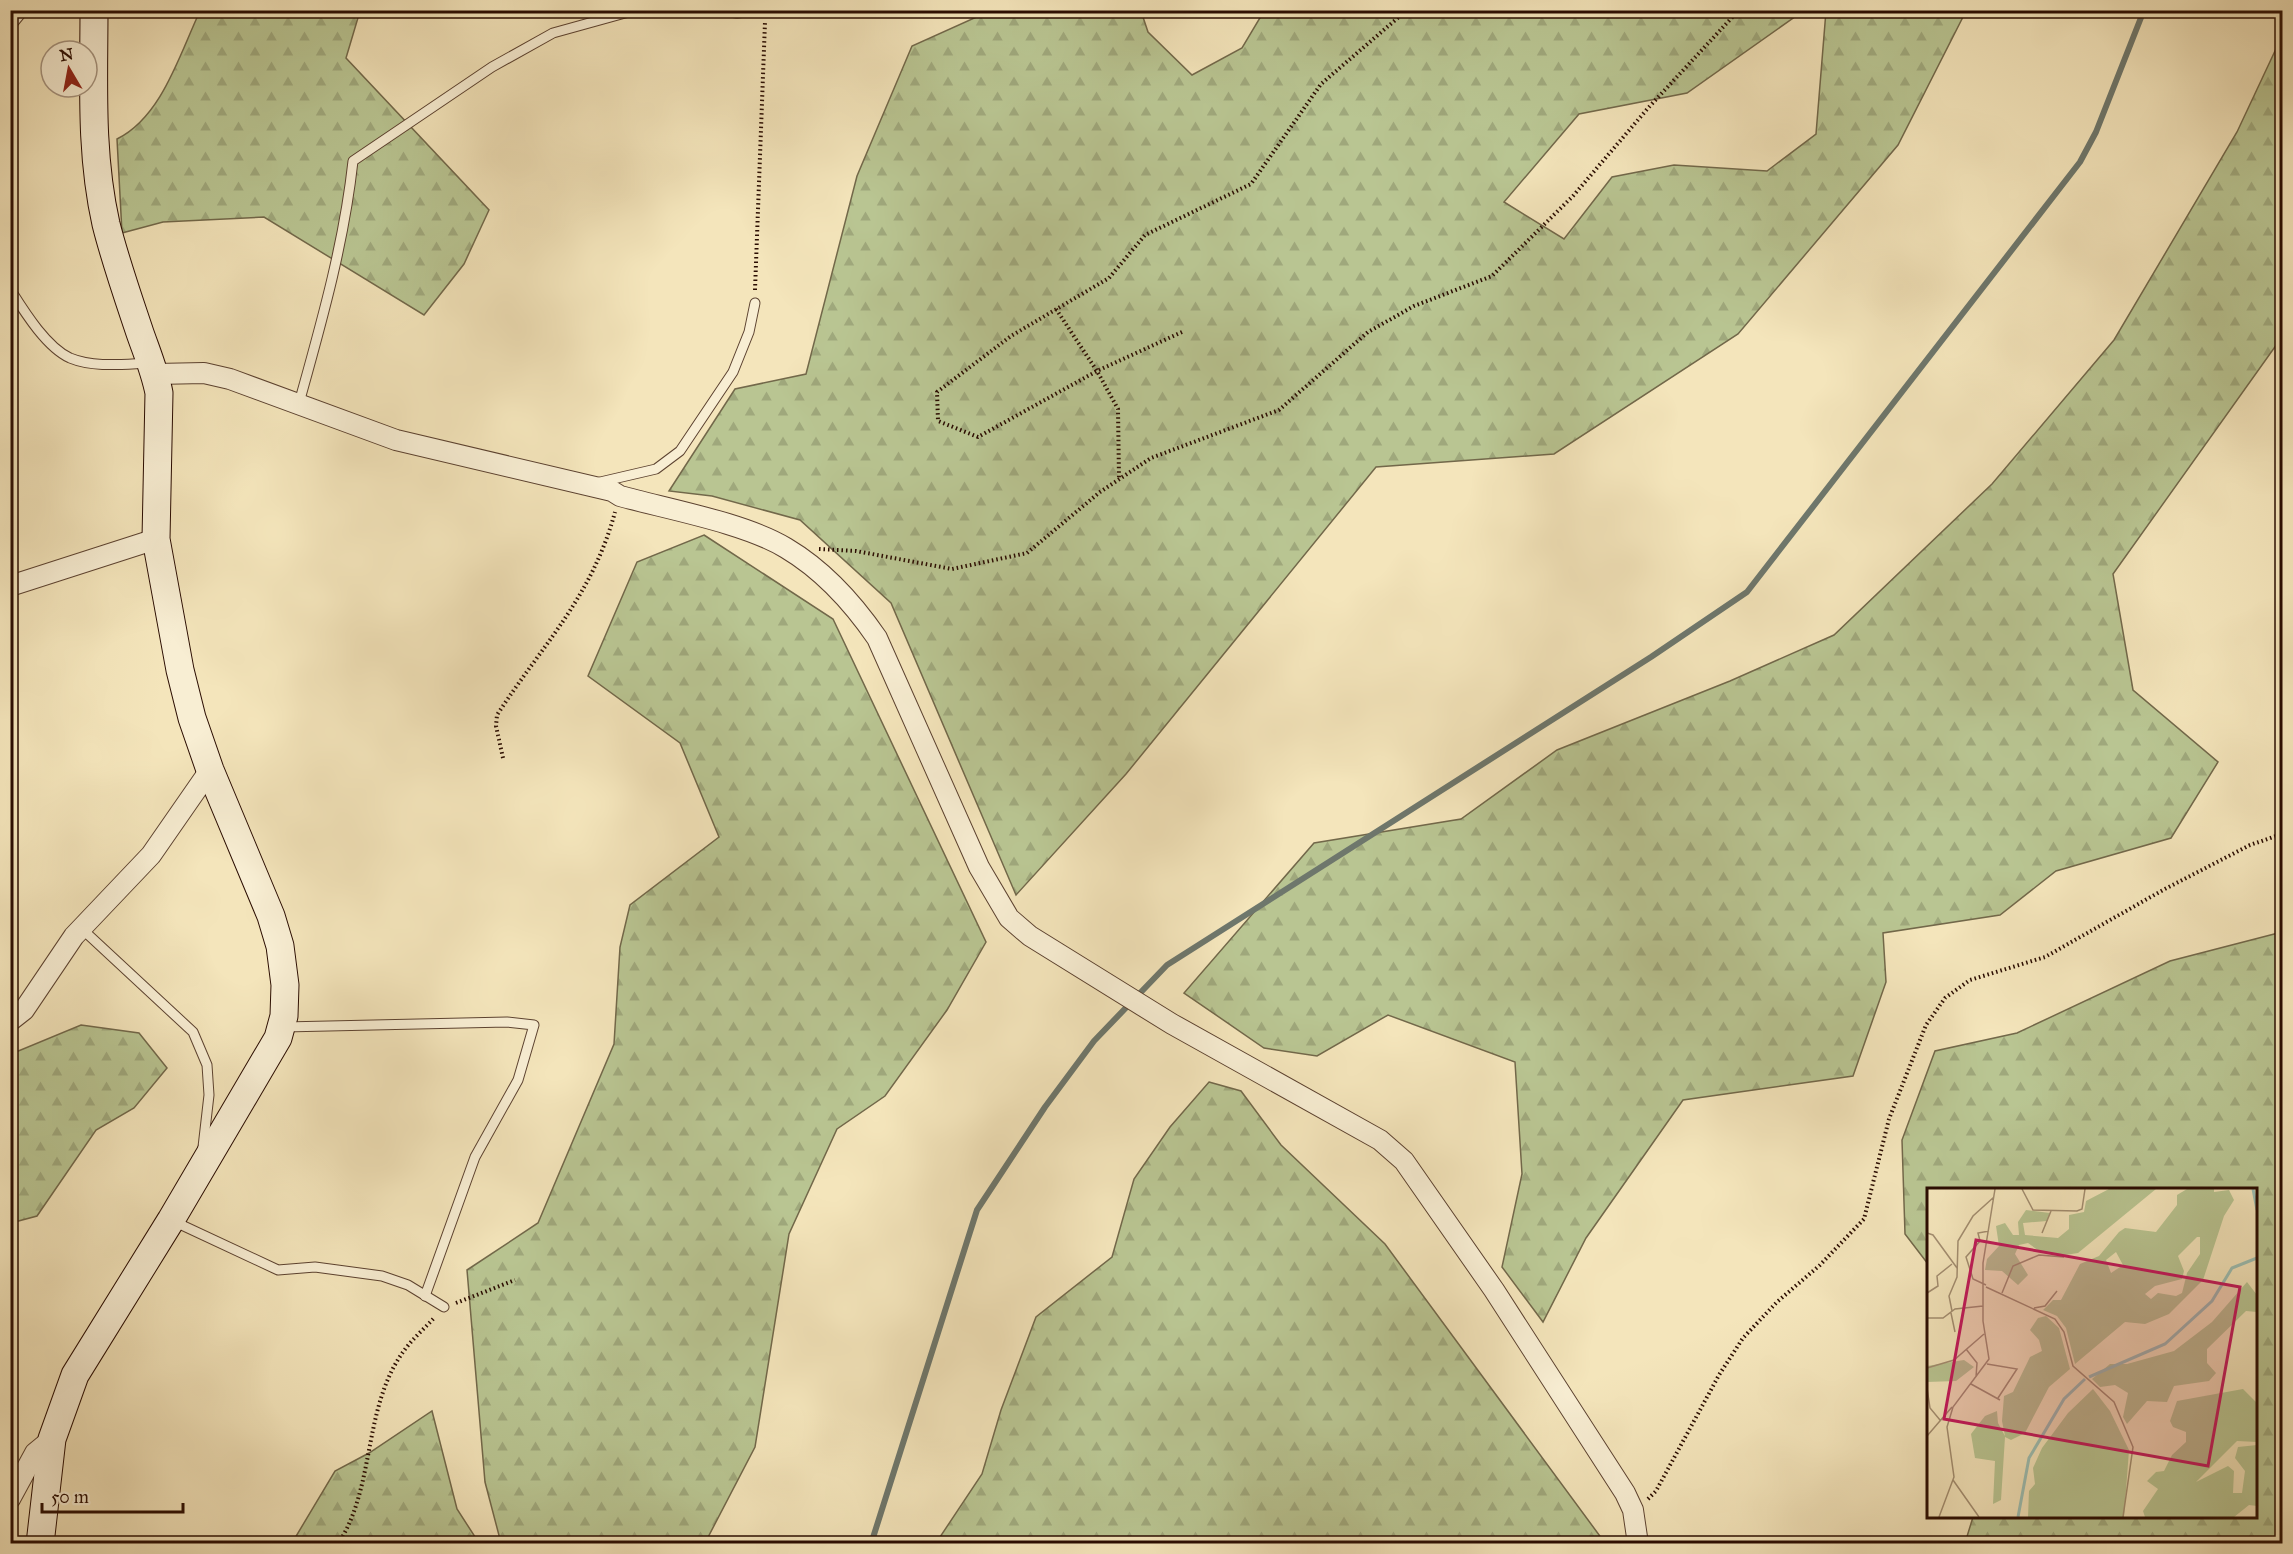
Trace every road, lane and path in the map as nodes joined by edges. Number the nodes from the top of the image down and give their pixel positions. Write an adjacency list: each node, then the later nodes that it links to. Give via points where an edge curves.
1 (24, 10): 8 (lane)
2 (94, 10): 13 (street, via 92,129 98,181 107,226)
3 (636, 10): 15 (lane, via 553,33 492,67 353,161 348,206)
4 (714, 10): 5 (lane)
5 (765, 10): 10 (path)
6 (1407, 10): 11 (path, via 1321,84 1251,184 1145,235 1109,278)
7 (1739, 10): 16 (path, via 1573,196 1492,276 1414,306 1368,332 1279,410 1151,458)
8 (10, 27)
9 (10, 289): 13 (lane, via 35,328 69,358)
10 (755, 303): 17 (lane, via 733,372 680,451 656,469)
11 (1056, 309): 14 (path); 14 (path, via 1011,336 937,392 938,421 978,437)
12 (1182, 332): 14 (path)
13 (153, 368): 15 (street, via 230,379); 19 (street, via 159,393)
14 (1097, 371): 16 (path, via 1118,409)
15 (299, 404): 17 (street, via 396,440)
16 (1119, 480): 20 (path, via 1028,553 952,569 856,551)
17 (585, 485): 18 (street)
18 (620, 496): 20 (street, via 746,530); 22 (path, via 610,531 581,596 497,715)
19 (156, 539): 21 (street); 23 (street, via 180,670)
20 (786, 547): 35 (street, via 856,607 877,638 979,867 1009,918 1030,936 1172,1024 1380,1140 1404,1161 1494,1290)
21 (10, 586)
22 (503, 758)
23 (210, 770): 25 (street, via 151,855); 27 (street, via 280,946 285,985)
24 (2283, 834): 35 (path, via 2250,845 2045,957 1970,980 1945,998 1926,1024 1889,1119 1864,1218 1743,1338 1656,1491)
25 (81, 928): 26 (street, via 24,1010); 28 (lane, via 193,1032 207,1065 209,1095)
26 (10, 1021)
27 (281, 1027): 28 (street); 31 (lane, via 507,1022 534,1025 518,1080 475,1157)
28 (200, 1170): 29 (street)
29 (171, 1220): 31 (lane, via 278,1270 351,1270 382,1276); 33 (street, via 75,1375)
30 (514, 1280): 32 (path)
31 (424, 1296): 32 (lane)
32 (444, 1307): 37 (path, via 401,1355 387,1383 361,1492)
33 (52, 1439): 34 (street, via 35,1453); 36 (street)
34 (10, 1499)
35 (1633, 1510): 38 (street)
36 (40, 1544)
37 (338, 1544)
38 (1638, 1544)

